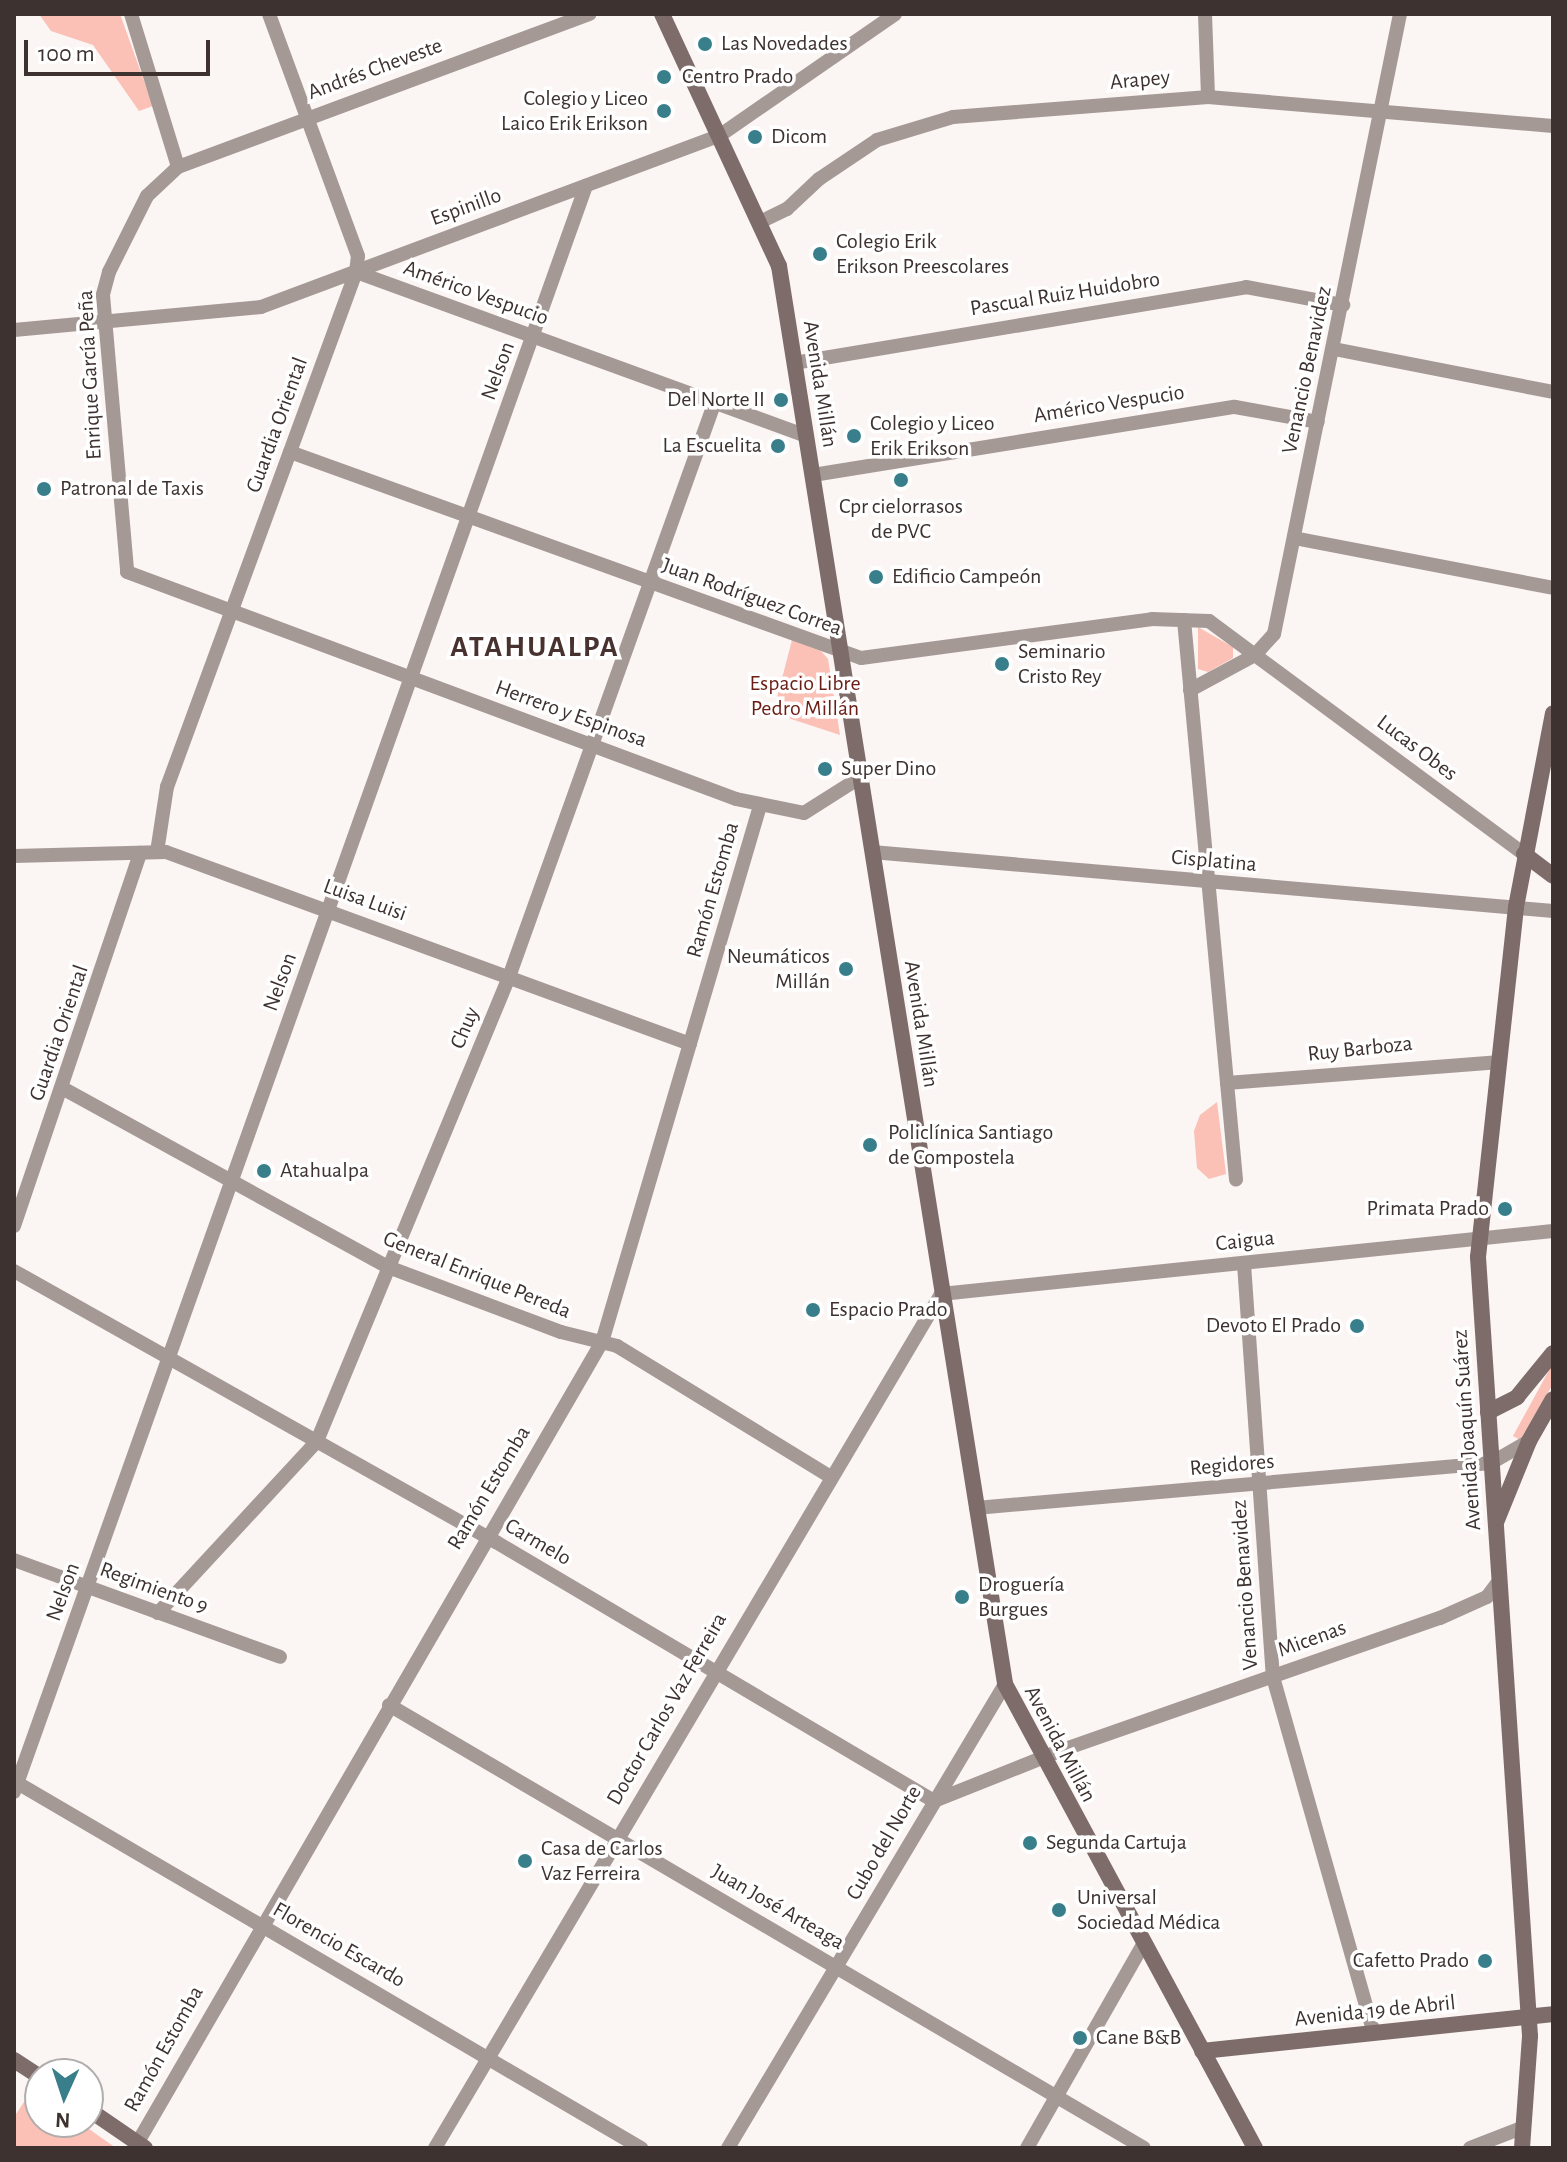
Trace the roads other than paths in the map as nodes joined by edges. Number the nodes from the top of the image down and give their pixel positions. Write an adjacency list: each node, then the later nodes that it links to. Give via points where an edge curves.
1 (131, 14): 13 (street)
2 (269, 14): 10 (street, Guardia Oriental)
3 (589, 14): 10 (street, Andrés Cheveste)
4 (662, 14): 12 (main road, Avenida Millán)
5 (895, 14): 12 (street, Espinillo)
6 (1205, 14): 8 (street)
7 (1400, 14): 9 (street, Venancio Benavidez)
8 (1208, 97): 9 (street, Arapey); 15 (street, Arapey, via 953,117 912,128 846,159 797,202)
9 (1381, 113): 11 (street, Arapey); 17 (street, Venancio Benavidez)
10 (307, 118): 13 (street, Andrés Cheveste); 16 (street, Guardia Oriental, via 358,256)
11 (1553, 126)
12 (719, 136): 14 (street, Espinillo); 15 (main road, Avenida Millán)
13 (178, 167): 18 (street, Enrique García Peña, via 147,196 109,272)
14 (586, 186): 16 (street, Espinillo); 20 (street, Nelson)
15 (760, 222): 22 (main road, Avenida Millán, via 779,266)
16 (356, 272): 18 (street, Espinillo, via 247,310); 20 (street, Américo Vespucio); 27 (street, Guardia Oriental)
17 (1343, 305): 21 (street, Venancio Benavidez); 22 (street, Pascual Ruiz Huidobro, via 1246,287)
18 (105, 322): 19 (street, Espinillo); 31 (street, Enrique García Peña)
19 (14, 330)
20 (534, 338): 24 (street, Américo Vespucio); 29 (street, Nelson)
21 (1334, 349): 23 (street); 25 (street, Venancio Benavidez)
22 (794, 363): 26 (main road, Avenida Millán)
23 (1553, 392)
24 (714, 404): 26 (street, Américo Vespucio); 32 (street, Chuy)
25 (1318, 422): 28 (street, Américo Vespucio, via 1235,407); 30 (street, Venancio Benavidez)
26 (806, 436): 28 (main road, Avenida Millán)
27 (290, 452): 29 (street, Juan Rodríguez Correa); 34 (street, Guardia Oriental)
28 (813, 475): 36 (main road, Avenida Millán)
29 (469, 517): 32 (street, Juan Rodríguez Correa); 38 (street, Nelson)
30 (1294, 538): 33 (street); 37 (street, Venancio Benavidez, via 1274,634)
31 (127, 572): 34 (street, Herrero y Espinosa)
32 (649, 582): 36 (street, Juan Rodríguez Correa); 41 (street, Chuy)
33 (1553, 588)
34 (232, 612): 38 (street, Herrero y Espinosa); 44 (street, Guardia Oriental, via 167,787)
35 (1184, 620): 36 (street, Juan Rodríguez Correa, via 1152,619 861,658); 37 (street, Juan Rodríguez Correa, via 1214,624); 39 (street)
36 (843, 655): 42 (main road, Avenida Millán)
37 (1255, 655): 39 (street, Venancio Benavidez); 47 (street, Lucas Obes)
38 (412, 679): 41 (street, Herrero y Espinosa); 52 (street, Nelson)
39 (1190, 690): 50 (street)
40 (1553, 716): 47 (main road, Avenida Joaquín Suárez)
41 (592, 745): 43 (street, Herrero y Espinosa); 54 (street, Chuy)
42 (861, 777): 43 (street, Herrero y Espinosa, via 804,813); 45 (main road, Avenida Millán)
43 (760, 806): 55 (street, Ramón Estomba)
44 (157, 852): 46 (street, Luisa Luisi); 52 (street, Luisa Luisi)
45 (872, 852): 50 (street, Cisplatina); 67 (main road, Avenida Millán)
46 (140, 853): 48 (street, Luisa Luisi); 58 (street, Guardia Oriental)
47 (1524, 854): 49 (main road, Lucas Obes); 51 (main road, Avenida Joaquín Suárez)
48 (14, 856)
49 (1553, 876)
50 (1206, 882): 51 (street, Cisplatina); 57 (street)
51 (1516, 907): 53 (street, Cisplatina); 56 (main road, Avenida Joaquín Suárez)
52 (329, 911): 54 (street, Luisa Luisi); 60 (street, Nelson)
53 (1553, 911)
54 (509, 977): 55 (street, Luisa Luisi); 65 (street, Chuy)
55 (690, 1044): 68 (street, Ramón Estomba)
56 (1497, 1062): 57 (street, Ruy Barboza); 63 (main road, Avenida Joaquín Suárez)
57 (1227, 1083): 59 (street)
58 (64, 1089): 60 (street, General Enrique Pereda); 61 (street, Guardia Oriental)
59 (1236, 1180)
60 (233, 1181): 65 (street, General Enrique Pereda); 70 (street, Nelson)
61 (14, 1226)
62 (1553, 1231): 63 (street, Caigua)
63 (1479, 1237): 64 (street, Caigua); 72 (main road, Avenida Joaquín Suárez)
64 (1244, 1264): 67 (street, Caigua); 77 (street, Venancio Benavidez)
65 (388, 1267): 68 (street, General Enrique Pereda, via 561,1332); 73 (street, Chuy)
66 (14, 1271): 70 (street, Carmelo)
67 (941, 1294): 76 (street, Doctor Carlos Vaz Ferreira); 78 (main road, Avenida Millán)
68 (602, 1342): 76 (street, General Enrique Pereda, via 625,1350); 80 (street, Ramón Estomba)
69 (1553, 1353): 72 (main road, via 1517,1397)
70 (171, 1357): 73 (street, Carmelo); 83 (street, Nelson)
71 (1553, 1399): 74 (main road)
72 (1488, 1412): 75 (main road, Avenida Joaquín Suárez)
73 (317, 1441): 80 (street, Carmelo); 84 (street, Chuy)
74 (1529, 1441): 75 (street); 79 (main road)
75 (1491, 1463): 77 (street, Regidores); 79 (main road, Avenida Joaquín Suárez)
76 (831, 1477): 86 (street, Doctor Carlos Vaz Ferreira)
77 (1261, 1485): 78 (street, Regidores); 87 (street, Venancio Benavidez)
78 (976, 1508): 88 (main road, Avenida Millán)
79 (1495, 1525): 82 (main road, Avenida Joaquín Suárez)
80 (486, 1536): 86 (street, Carmelo); 89 (street, Ramón Estomba)
81 (14, 1560): 83 (street, Regimiento 9)
82 (1499, 1581): 87 (street, Micenas, via 1476,1604); 98 (main road, Avenida Joaquín Suárez)
83 (88, 1587): 84 (street, Regimiento 9); 91 (street, Nelson)
84 (158, 1613): 85 (street, Regimiento 9)
85 (280, 1657)
86 (714, 1671): 92 (street, Carmelo); 93 (street, Doctor Carlos Vaz Ferreira)
87 (1273, 1677): 90 (street, Micenas); 99 (street, Venancio Benavidez)
88 (1005, 1684): 90 (main road, Avenida Millán); 92 (street, Cubo del Norte)
89 (389, 1705): 93 (street, Juan José Arteaga); 94 (street, Ramón Estomba)
90 (1043, 1760): 92 (street); 95 (main road, Avenida Millán)
91 (15, 1785): 94 (street, Florencio Escardo)
92 (934, 1801): 96 (street, Cubo del Norte)
93 (618, 1839): 96 (street, Juan José Arteaga); 101 (street, Doctor Carlos Vaz Ferreira)
94 (261, 1925): 101 (street, Florencio Escardo); 105 (street, Ramón Estomba)
95 (1143, 1945): 100 (main road, Avenida Millán); 102 (street)
96 (838, 1967): 102 (street, Juan José Arteaga); 108 (street, Cubo del Norte)
97 (1553, 2014): 98 (main road, Avenida 19 de Abril)
98 (1528, 2018): 99 (main road, Avenida 19 de Abril); 104 (main road, Avenida Joaquín Suárez)
99 (1374, 2033): 100 (main road, Avenida 19 de Abril)
100 (1202, 2051): 111 (main road, Avenida Millán)
101 (489, 2058): 106 (street, Doctor Carlos Vaz Ferreira); 107 (street, Florencio Escardo)
102 (1057, 2096): 109 (street); 110 (street, Juan José Arteaga)
103 (104, 2120): 105 (main road)
104 (1524, 2127): 112 (street); 113 (main road, Avenida Joaquín Suárez)
105 (141, 2145)
106 (435, 2148)
107 (641, 2148)
108 (728, 2148)
109 (1027, 2148)
110 (1144, 2148)
111 (1255, 2148)
112 (1470, 2148)
113 (1522, 2148)

